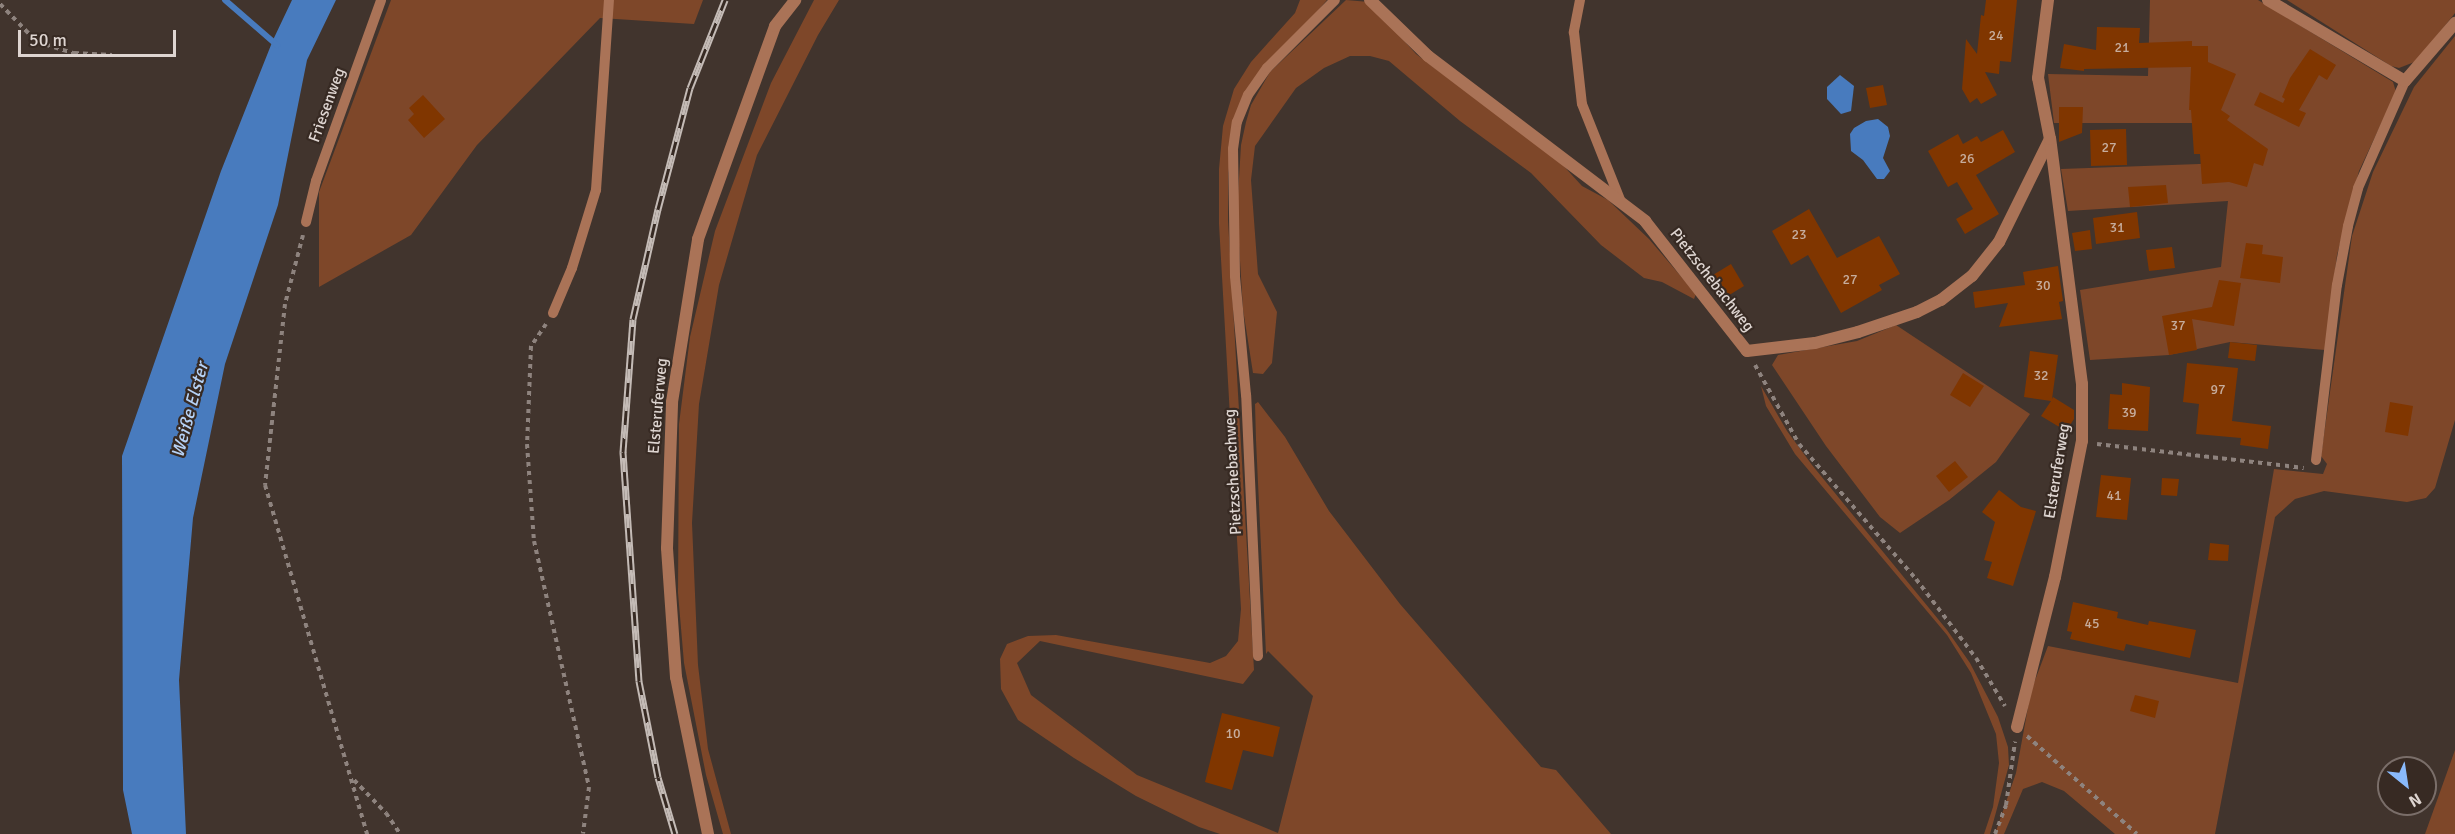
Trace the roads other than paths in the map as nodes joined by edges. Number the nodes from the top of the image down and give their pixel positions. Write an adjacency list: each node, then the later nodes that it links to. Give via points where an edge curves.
1 (381, 0): 13 (lane, Friesenweg, via 316,181)
2 (609, 0): 14 (lane, via 596,190 572,268)
3 (795, 0): 18 (street, Elsteruferweg, via 775,26 698,239 672,402 667,548 676,678)
4 (1335, 0): 16 (lane, Pietzschebachweg, via 1267,68 1248,95 1237,122 1233,149 1235,276 1246,395)
5 (1370, 0): 12 (street, Pietzschebachweg, via 1428,56)
6 (1580, 0): 12 (lane, via 1574,32 1582,104)
7 (2048, 0): 11 (street, Elsteruferweg, via 2038,78)
8 (2268, 0): 10 (street)
9 (2455, 23): 10 (street)
10 (2405, 81): 15 (lane, via 2358,188 2348,226)
11 (2050, 139): 12 (street, Pietzschebachweg, via 1999,242 1972,276 1941,300 1917,312 1815,343 1747,351 1645,221); 17 (street, Elsteruferweg, via 2082,384 2082,441 2055,577)
12 (1621, 202)
13 (306, 222)
14 (553, 313)
15 (2316, 460)
16 (1258, 656)
17 (2018, 727)
18 (708, 834)

